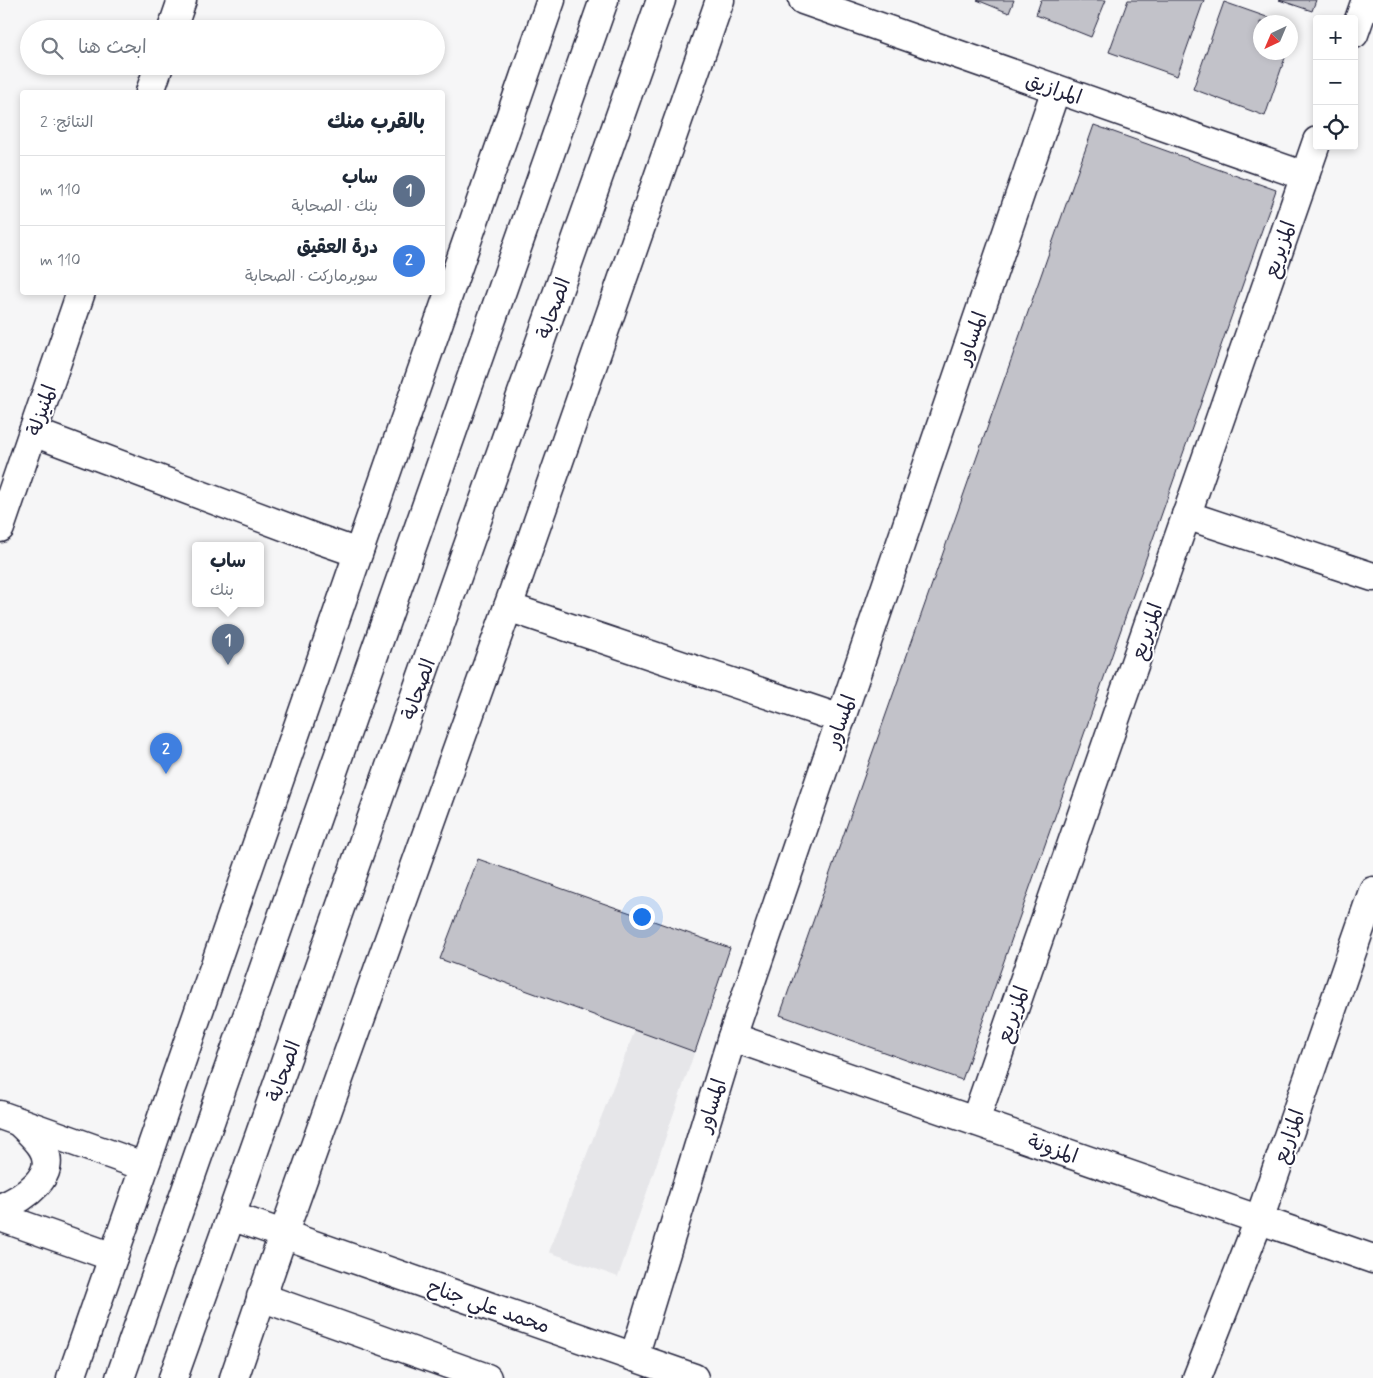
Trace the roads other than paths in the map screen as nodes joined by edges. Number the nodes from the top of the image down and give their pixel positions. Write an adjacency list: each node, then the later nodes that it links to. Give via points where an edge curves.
1 (182, 0): 8 (street)
2 (551, 0): 19 (street)
3 (604, 0): 38 (street)
4 (661, 0): 29 (street, الصحابة)
5 (720, 0): 21 (street)
6 (802, 0): 11 (street, المرازيق)
7 (1366, 0): 9 (street)
8 (175, 20)
9 (1358, 23)
10 (156, 75): 12 (street)
11 (1056, 89): 14 (street, المرازيق); 22 (street, المساور)
12 (151, 90)
13 (1314, 150): 14 (street, المزيريع)
14 (1305, 176): 17 (street, المزيريع)
15 (80, 295): 16 (street, المنيزلة)
16 (33, 432): 18 (street, المنيزلة); 19 (street)
17 (1186, 515): 20 (street); 26 (street, المزيريع)
18 (0, 528)
19 (358, 553): 27 (street)
20 (1373, 577)
21 (508, 606): 22 (street); 32 (street)
22 (841, 719): 24 (street, المساور)
23 (1373, 892): 31 (street, المزاريع)
24 (732, 1037): 26 (street, المزونة); 36 (street, المساور)
25 (10, 1119): 27 (street); 28 (street, via 43,1148 47,1164 43,1178 12,1204)
26 (975, 1121): 31 (street, المزونة)
27 (143, 1166): 33 (street)
28 (0, 1208)
29 (231, 1216): 32 (street, محمد علي جناح); 39 (street, الصحابة)
30 (0, 1217): 33 (street)
31 (1258, 1220): 34 (street, المزونة); 43 (street, المزاريع)
32 (283, 1235): 35 (street); 36 (street, محمد علي جناح)
33 (113, 1257): 37 (street)
34 (1373, 1259)
35 (261, 1297): 40 (street); 41 (street)
36 (634, 1356): 42 (street, محمد علي جناح)
37 (71, 1378)
38 (120, 1378)
39 (174, 1378)
40 (234, 1378)
41 (487, 1378)
42 (694, 1378)
43 (1197, 1378)

